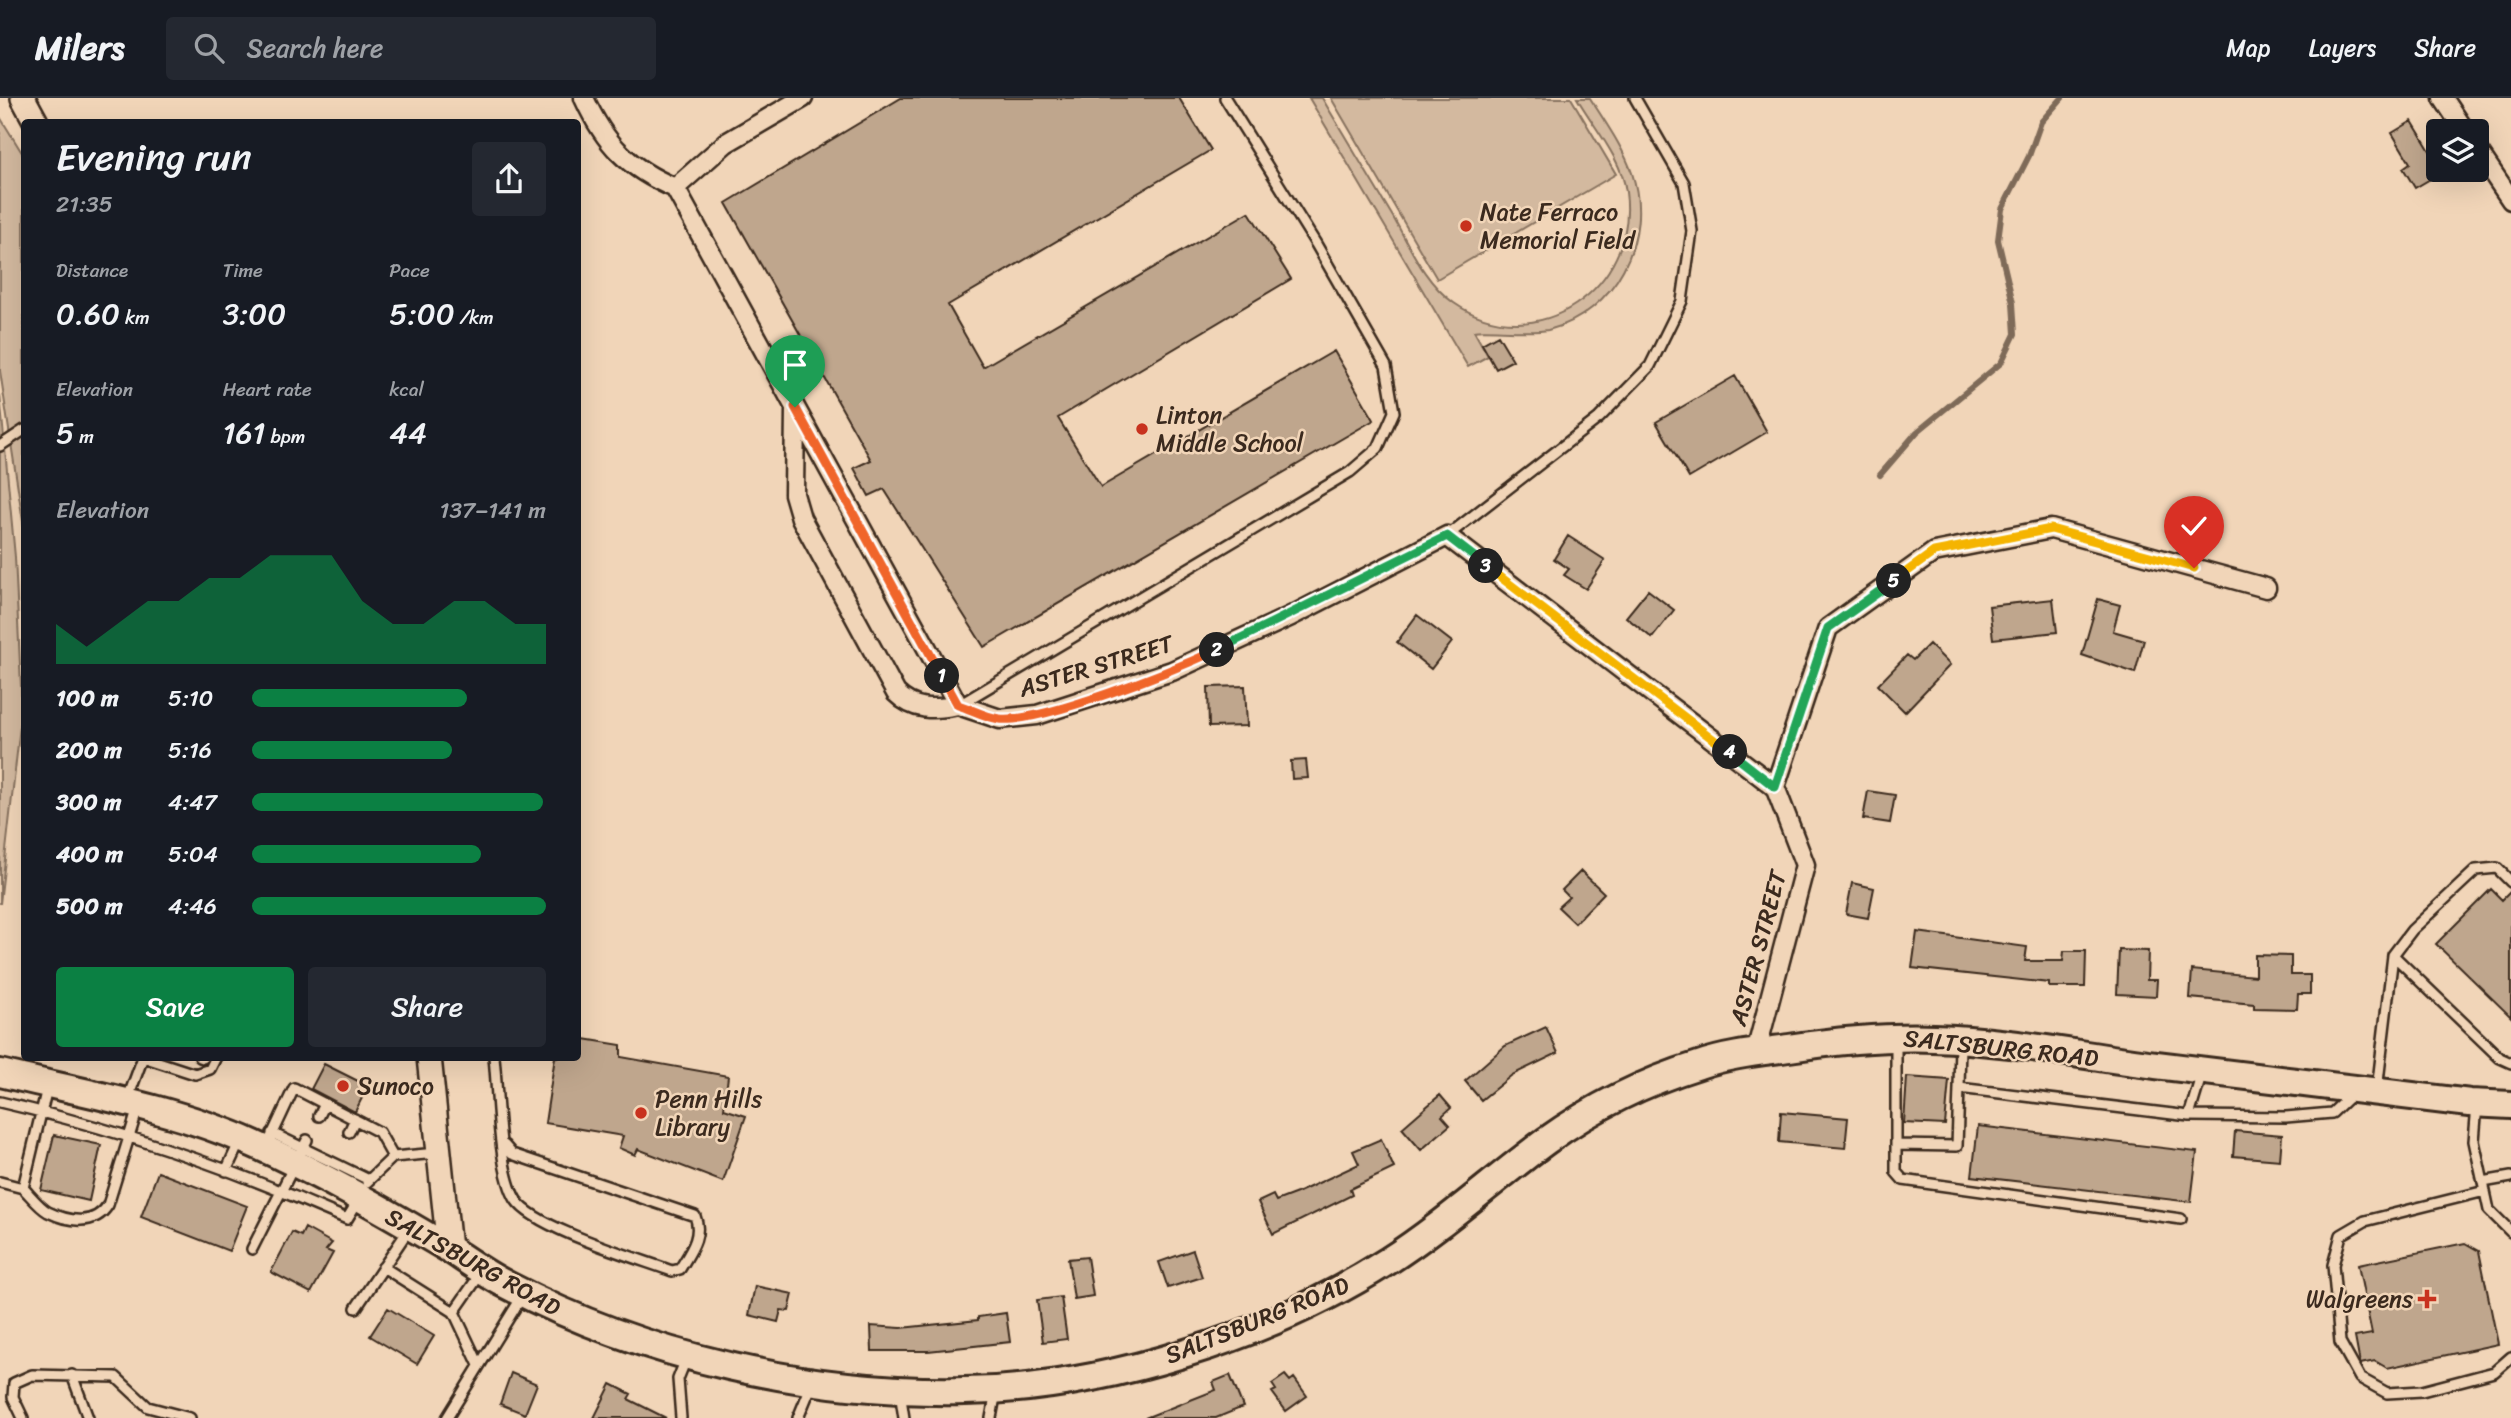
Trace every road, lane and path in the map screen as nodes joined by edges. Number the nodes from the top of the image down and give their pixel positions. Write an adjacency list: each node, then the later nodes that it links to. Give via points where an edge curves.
1 (23, 98): 7 (street)
2 (584, 98): 10 (street, via 599,130 618,150 644,175)
3 (803, 98): 10 (street, via 726,143)
4 (1225, 98): 17 (lane, via 1386,366 1394,412 1378,448 1350,472)
5 (1635, 98): 15 (lane, via 1684,183 1692,231 1682,301 1650,366 1599,418)
6 (2443, 98): 8 (street)
7 (34, 119)
8 (2457, 119)
9 (2489, 167): 11 (street)
10 (675, 188): 12 (street)
11 (2511, 200)
12 (795, 407): 17 (street); 17 (street, via 794,494 809,539 896,693 906,704 920,708)
13 (21, 432): 14 (lane)
14 (0, 446)
15 (1447, 536): 17 (street, ASTER STREET, via 1172,671 1037,715 1000,719); 18 (street)
16 (2266, 588): 18 (street, via 2051,529 1934,552 1828,628)
17 (958, 705)
18 (1775, 787): 23 (street, ASTER STREET, via 1805,865)
19 (2511, 882): 20 (lane, via 2497,868 2476,870 2412,930)
20 (2393, 956): 29 (lane, via 2500,1058); 34 (lane)
21 (1896, 1037): 22 (main road, SALTSBURG ROAD); 23 (main road, SALTSBURG ROAD); 48 (lane)
22 (1960, 1040): 30 (main road, SALTSBURG ROAD); 33 (lane)
23 (1756, 1052): 75 (main road, SALTSBURG ROAD, via 1705,1062 1604,1104 1550,1138 1391,1259 1321,1298 1188,1353 1119,1373)
24 (142, 1061): 37 (lane)
25 (155, 1061): 26 (lane, via 195,1074 210,1069)
26 (214, 1061)
27 (429, 1061): 50 (street)
28 (494, 1061): 47 (lane)
29 (2511, 1063)
30 (2202, 1071): 34 (main road, SALTSBURG ROAD); 42 (lane)
31 (0, 1073): 32 (main road, SALTSBURG ROAD)
32 (48, 1084): 37 (main road, SALTSBURG ROAD); 40 (lane)
33 (1959, 1088): 42 (lane); 48 (lane, via 1957,1146)
34 (2367, 1090): 36 (main road, SALTSBURG ROAD); 42 (lane, via 2332,1113)
35 (0, 1101): 40 (lane)
36 (2477, 1103): 39 (main road, SALTSBURG ROAD); 55 (lane, via 2474,1141)
37 (132, 1104): 45 (lane); 46 (main road, SALTSBURG ROAD)
38 (326, 1104): 41 (lane); 43 (lane); 46 (lane, via 294,1087)
39 (2511, 1105)
40 (41, 1111): 45 (lane); 56 (lane)
41 (319, 1116)
42 (2189, 1116)
43 (355, 1119): 44 (lane); 51 (lane, via 379,1132)
44 (349, 1132)
45 (129, 1138): 52 (lane); 56 (lane, via 108,1205 101,1216 89,1222 47,1211)
46 (260, 1140): 49 (main road, SALTSBURG ROAD); 52 (lane)
47 (504, 1145): 47 (lane, via 512,1154 695,1216 699,1226 696,1240 680,1269 672,1271 536,1220 517,1201 505,1172)
48 (1896, 1145): 59 (lane, via 1896,1172 1903,1181)
49 (301, 1150): 57 (lane); 58 (main road, SALTSBURG ROAD, via 333,1165)
50 (439, 1152): 51 (lane); 63 (street)
51 (393, 1157): 58 (lane)
52 (226, 1171): 57 (lane)
53 (2511, 1177): 55 (lane)
54 (0, 1182): 56 (lane)
55 (2484, 1187): 61 (lane, via 2489,1210); 70 (lane, via 2365,1221 2341,1235 2333,1265 2340,1342 2360,1378 2387,1393 2422,1391 2494,1371)
56 (23, 1188)
57 (281, 1190): 58 (lane, via 347,1219); 62 (lane)
58 (360, 1191): 60 (main road, SALTSBURG ROAD)
59 (2181, 1219)
60 (410, 1228): 63 (main road, SALTSBURG ROAD); 64 (lane)
61 (2511, 1232)
62 (252, 1249)
63 (449, 1249): 65 (main road, SALTSBURG ROAD)
64 (383, 1267): 67 (lane); 68 (lane)
65 (483, 1271): 66 (main road, SALTSBURG ROAD); 68 (lane)
66 (523, 1293): 69 (main road, SALTSBURG ROAD, via 610,1331); 71 (lane)
67 (356, 1308)
68 (454, 1312): 71 (lane)
69 (688, 1354): 73 (main road, SALTSBURG ROAD); 82 (lane, via 678,1379)
70 (2511, 1357)
71 (479, 1366): 81 (lane)
72 (72, 1375): 76 (lane, via 116,1377); 77 (lane, via 32,1375 14,1383 13,1397); 78 (lane)
73 (814, 1381): 74 (main road, SALTSBURG ROAD); 83 (lane)
74 (900, 1390): 75 (main road, SALTSBURG ROAD); 84 (lane)
75 (996, 1390): 85 (lane)
76 (148, 1407): 79 (lane); 80 (lane)
77 (23, 1418)
78 (88, 1418)
79 (152, 1418)
80 (190, 1418)
81 (447, 1418)
82 (681, 1418)
83 (798, 1418)
84 (904, 1418)
85 (991, 1418)

